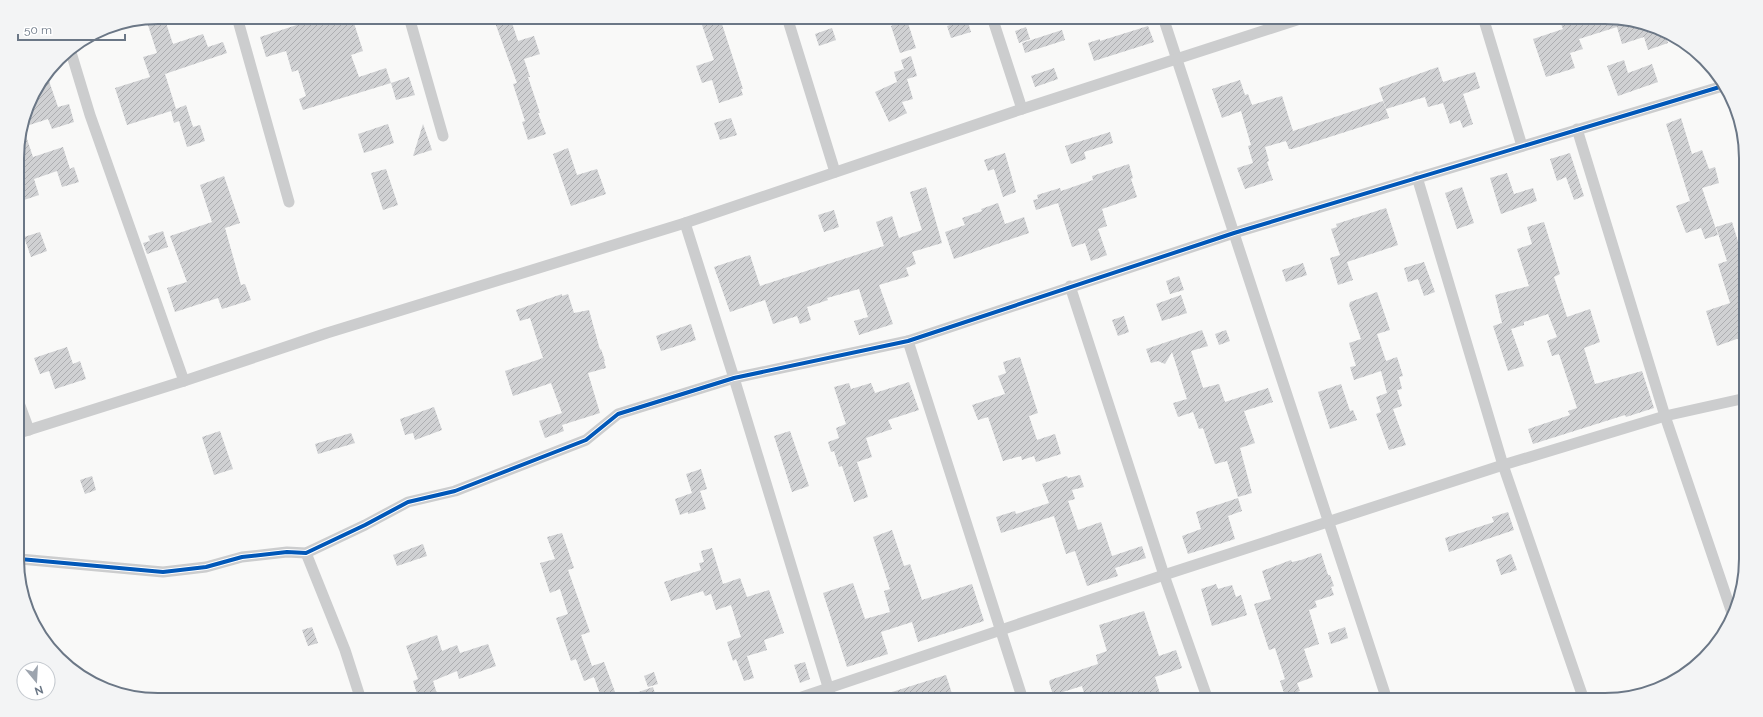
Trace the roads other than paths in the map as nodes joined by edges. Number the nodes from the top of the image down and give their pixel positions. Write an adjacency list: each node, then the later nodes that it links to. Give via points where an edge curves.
1 (239, 24): 17 (street)
2 (411, 24): 13 (street)
3 (789, 24): 15 (street)
4 (994, 24): 11 (street)
5 (1165, 24): 9 (street)
6 (1284, 24): 9 (street)
7 (1485, 24): 14 (street)
8 (72, 55): 23 (street, via 90,115)
9 (1177, 58): 11 (street); 19 (street)
10 (1718, 87): 12 (street)
11 (1022, 109): 15 (street)
12 (1578, 129): 14 (street); 25 (street)
13 (443, 136)
14 (1522, 146): 16 (street)
15 (835, 172): 18 (street)
16 (1417, 178): 19 (street); 27 (street)
17 (289, 202)
18 (685, 223): 22 (street); 23 (street, via 327,333)
19 (1234, 233): 20 (street); 28 (street)
20 (1070, 286): 21 (street); 31 (street)
21 (908, 341): 22 (street); 33 (street)
22 (734, 378): 29 (street, via 618,414 586,440 455,491 408,502); 35 (street)
23 (184, 380): 26 (street)
24 (1739, 400): 25 (street)
25 (1665, 416): 27 (street); 32 (street)
26 (24, 431)
27 (1503, 465): 28 (street); 40 (street)
28 (1328, 522): 31 (street); 39 (street)
29 (306, 553): 30 (street, via 287,552 242,557 206,567 163,572); 34 (street, via 345,650)
30 (24, 559)
31 (1164, 575): 33 (street); 38 (street)
32 (1729, 608)
33 (1001, 630): 36 (street); 37 (street)
34 (358, 693)
35 (830, 693)
36 (833, 693)
37 (1021, 693)
38 (1206, 693)
39 (1386, 693)
40 (1582, 693)

